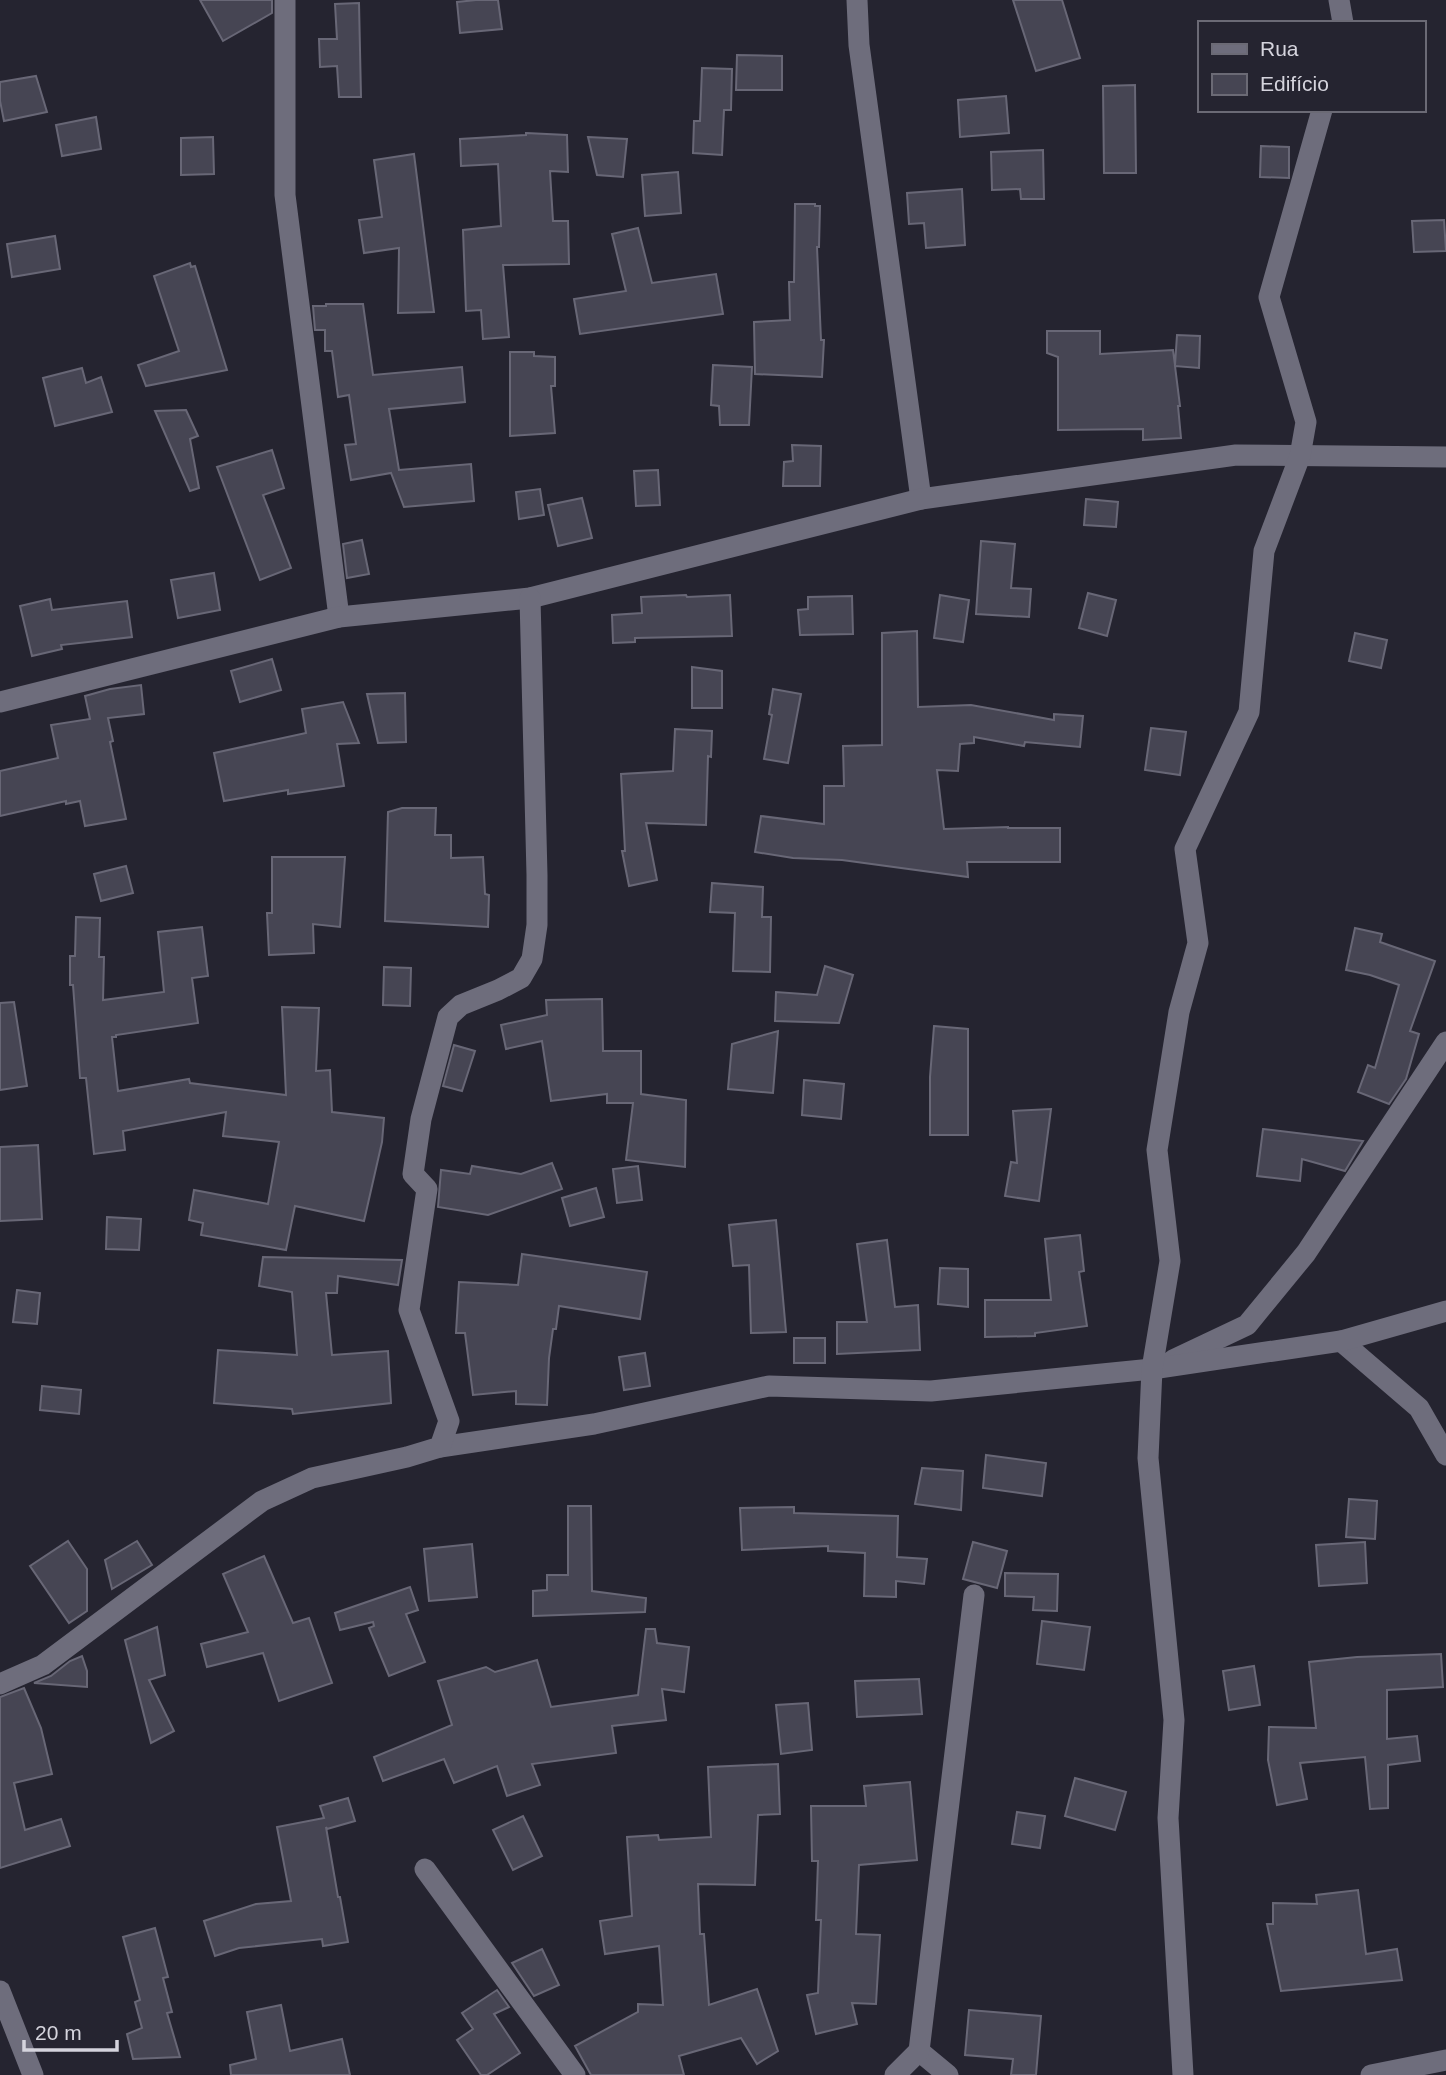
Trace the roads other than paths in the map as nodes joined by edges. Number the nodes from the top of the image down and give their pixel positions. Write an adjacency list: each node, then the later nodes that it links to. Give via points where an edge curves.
1 (285, 0): 10 (street, via 285,194)
2 (857, 0): 8 (street, via 859,45)
3 (1339, 0): 4 (street)
4 (1343, 21)
5 (1321, 112): 6 (street, via 1269,297 1306,422)
6 (1300, 456): 7 (street); 8 (street, via 1236,454); 15 (street, via 1264,551 1249,712 1185,849 1198,943 1178,1012 1157,1150 1170,1261)
7 (1446, 457)
8 (921, 499): 9 (street)
9 (530, 598): 10 (street); 16 (street, via 537,875 532,959 521,978 461,1005 448,1017 421,1119 413,1174 427,1189 409,1310 449,1421)
10 (339, 617): 11 (street)
11 (0, 702)
12 (1446, 1042): 15 (street, via 1306,1252 1247,1325)
13 (1446, 1311): 14 (street)
14 (1341, 1341): 15 (street); 17 (street, via 1419,1408)
15 (1152, 1369): 16 (street, via 931,1391 769,1386 594,1424); 28 (street, via 1148,1458 1174,1720 1168,1818)
16 (440, 1447): 19 (street, via 312,1478 262,1501 43,1665)
17 (1446, 1455)
18 (974, 1595): 22 (street)
19 (0, 1684)
20 (425, 1870): 25 (street)
21 (0, 1991): 24 (street)
22 (919, 2051): 26 (street); 27 (street)
23 (1446, 2060): 29 (street)
24 (33, 2075)
25 (575, 2075)
26 (895, 2075)
27 (948, 2075)
28 (1183, 2075)
29 (1371, 2075)

